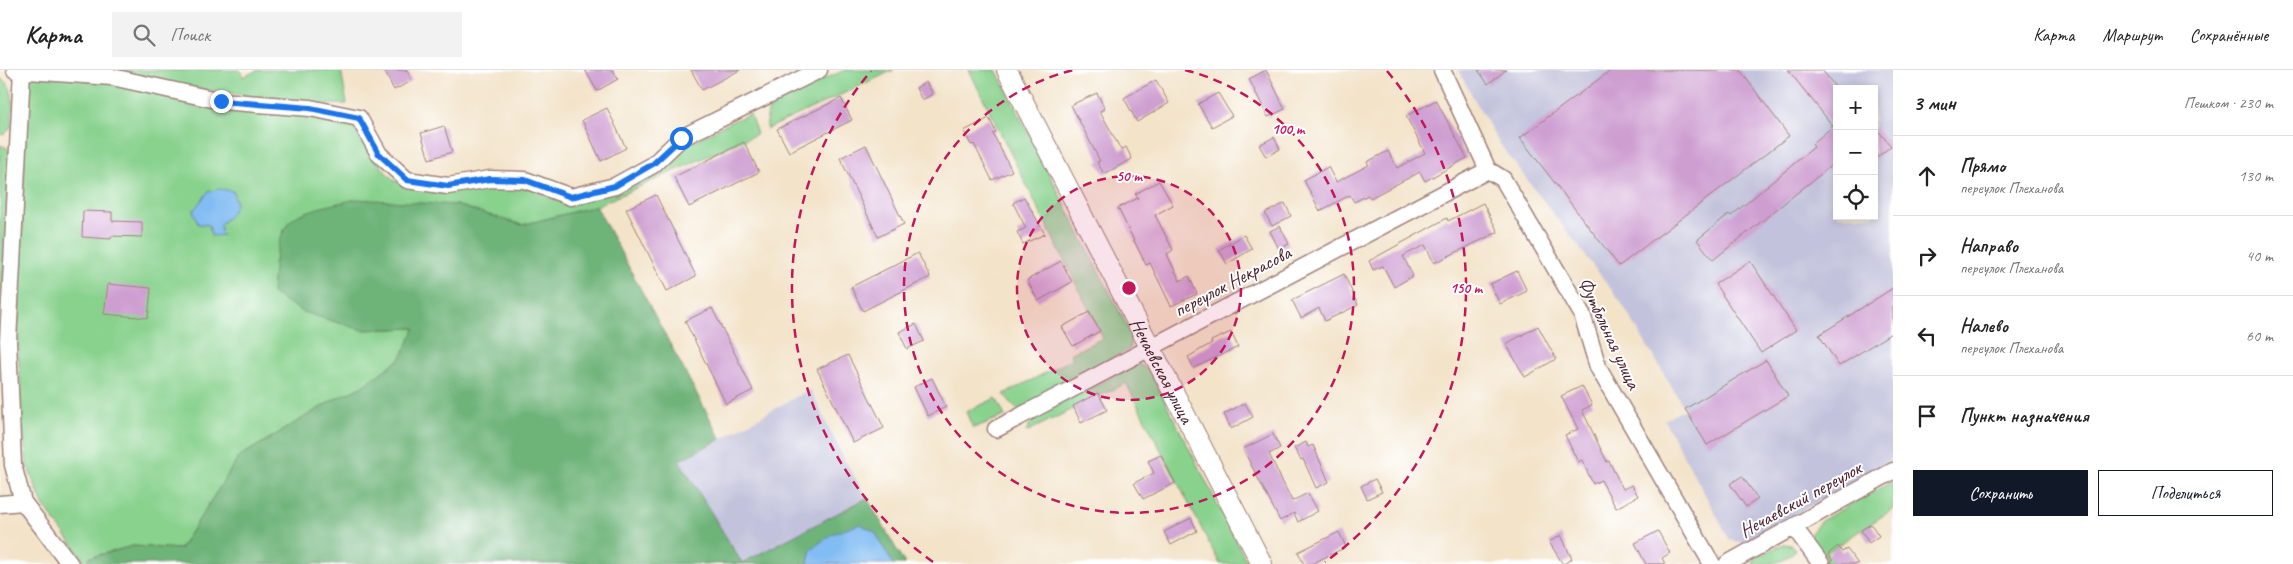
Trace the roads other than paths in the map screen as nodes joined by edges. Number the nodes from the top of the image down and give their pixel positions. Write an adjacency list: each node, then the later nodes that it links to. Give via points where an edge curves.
1 (15, 70): 2 (street)
2 (22, 70): 3 (street, via 112,77 221,101 310,108 359,118 379,154 407,180 448,186 490,179 525,180 571,197 615,186 653,164 681,138); 7 (street)
3 (819, 70)
4 (1007, 70): 8 (street, Нечаевская улица)
5 (1442, 70): 6 (street, Футбольная улица)
6 (1488, 170): 8 (street, переулок Некрасова); 16 (street, Футбольная улица, via 1503,179 1582,314 1598,367)
7 (5, 308): 11 (street, via 13,456)
8 (1150, 349): 9 (street, переулок Некрасова); 15 (street, Нечаевская улица)
9 (996, 429)
10 (1893, 471): 13 (street, Нечаевский переулок)
11 (23, 502): 12 (street); 14 (street)
12 (0, 504)
13 (1794, 527): 17 (street, Нечаевский переулок); 18 (street)
14 (70, 564)
15 (1262, 564)
16 (1712, 564)
17 (1727, 564)
18 (1821, 564)

